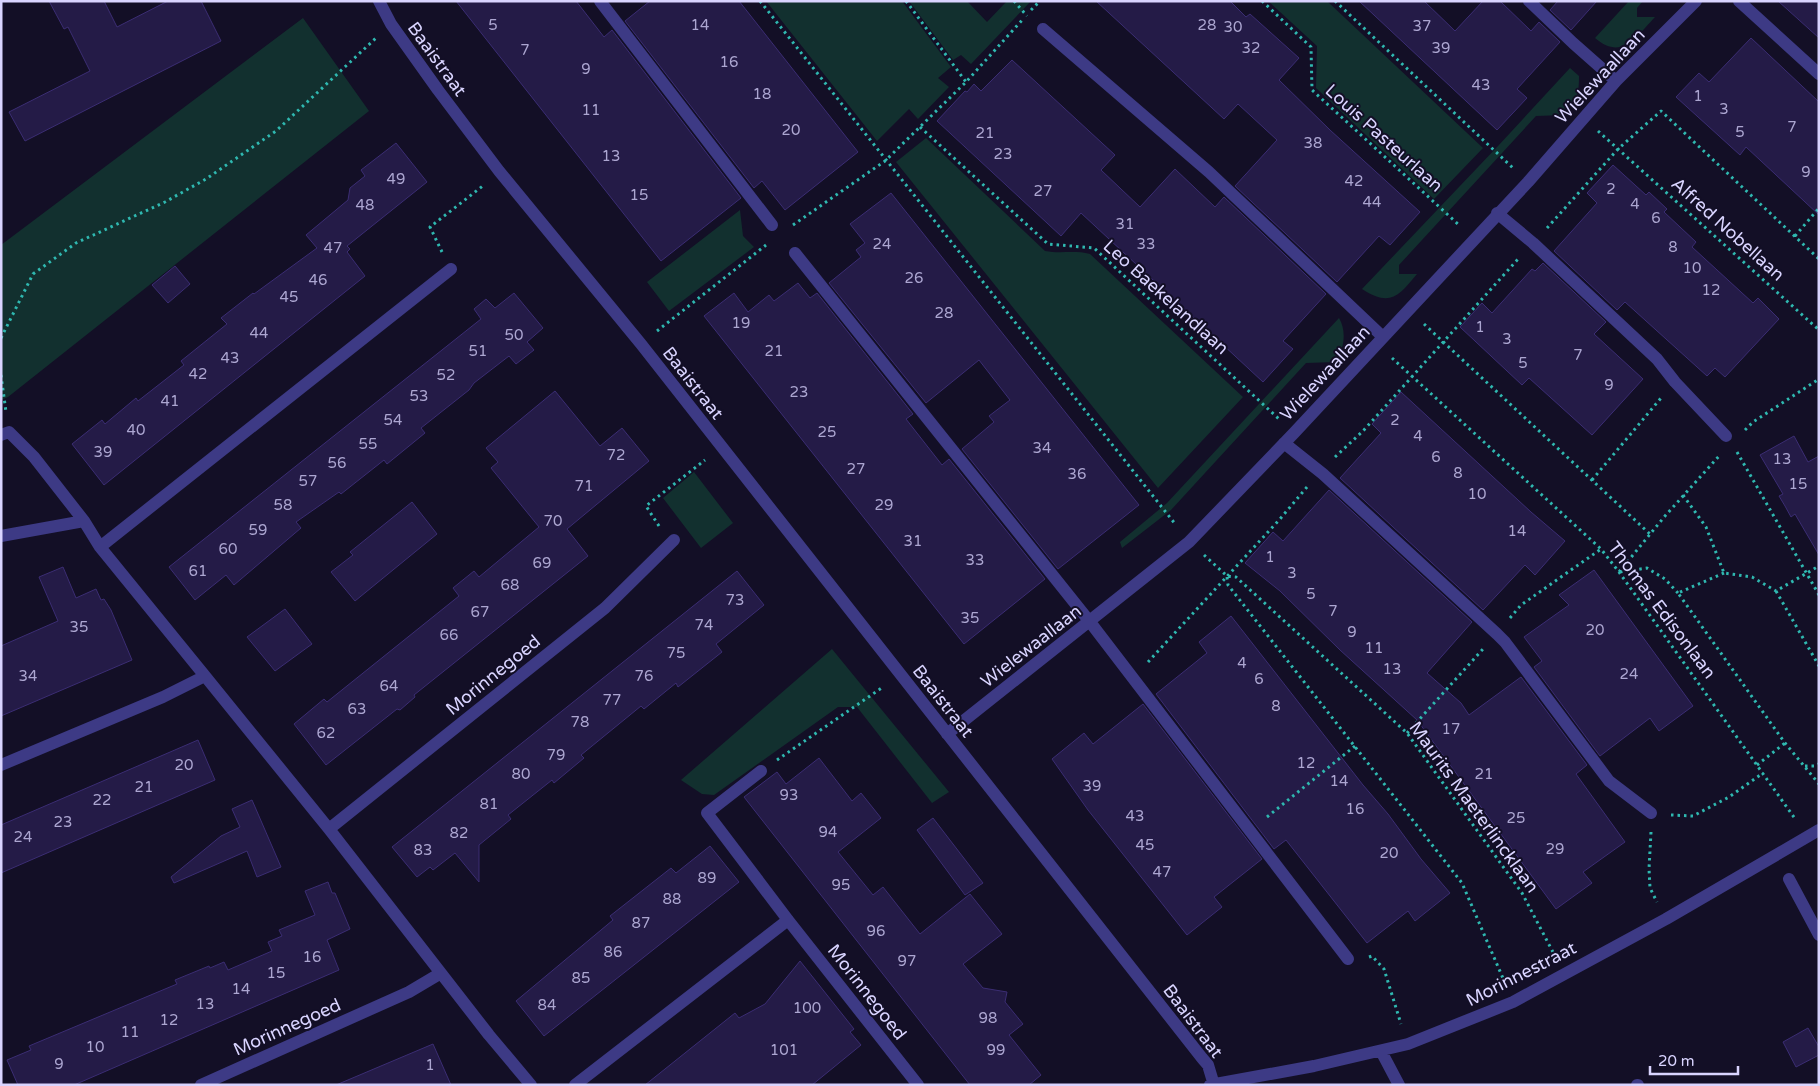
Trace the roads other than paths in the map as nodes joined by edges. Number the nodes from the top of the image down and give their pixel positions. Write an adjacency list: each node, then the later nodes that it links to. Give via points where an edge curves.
1 (379, 1): 23 (street, Baaistraat, via 391,24 499,171 641,344)
2 (600, 1): 10 (street)
3 (1529, 1): 8 (street)
4 (1696, 1): 8 (street, Wielewaallaan)
5 (1739, 1): 7 (street)
6 (1044, 29): 13 (street, via 1209,172)
7 (1819, 74)
8 (1616, 81): 9 (street, Wielewaallaan)
9 (1497, 213): 13 (street, Wielewaallaan); 15 (street, via 1657,359)
10 (772, 225)
11 (795, 253): 21 (street)
12 (451, 269): 20 (street)
13 (1380, 340): 16 (street, Wielewaallaan)
14 (5, 434): 17 (street, via 34,457)
15 (1726, 436)
16 (1284, 443): 21 (street, Wielewaallaan, via 1189,542); 26 (street, via 1320,472 1505,642 1608,781)
17 (84, 522): 18 (street); 20 (street)
18 (1, 536)
19 (674, 540): 27 (street, Morinnegoed, via 605,608)
20 (100, 547): 22 (street)
21 (1090, 622): 23 (street, Wielewaallaan); 32 (street)
22 (205, 676): 24 (street); 27 (street)
23 (947, 734): 35 (street, Baaistraat, via 1208,1065)
24 (1, 765)
25 (761, 770): 30 (street, Morinnegoed, via 707,813)
26 (1651, 813)
27 (329, 829): 33 (street)
28 (1813, 834): 34 (street, Morinnestraat, via 1666,920 1513,1002 1408,1044)
29 (1789, 879): 31 (street)
30 (788, 920): 38 (street); 39 (street, Morinnegoed)
31 (1819, 935)
32 (1348, 959)
33 (441, 973): 36 (street, Morinnegoed, via 409,992); 37 (street)
34 (1381, 1051): 35 (street, Morinnestraat); 40 (street)
35 (1212, 1084)
36 (201, 1085)
37 (531, 1085)
38 (575, 1085)
39 (918, 1085)
40 (1399, 1085)

